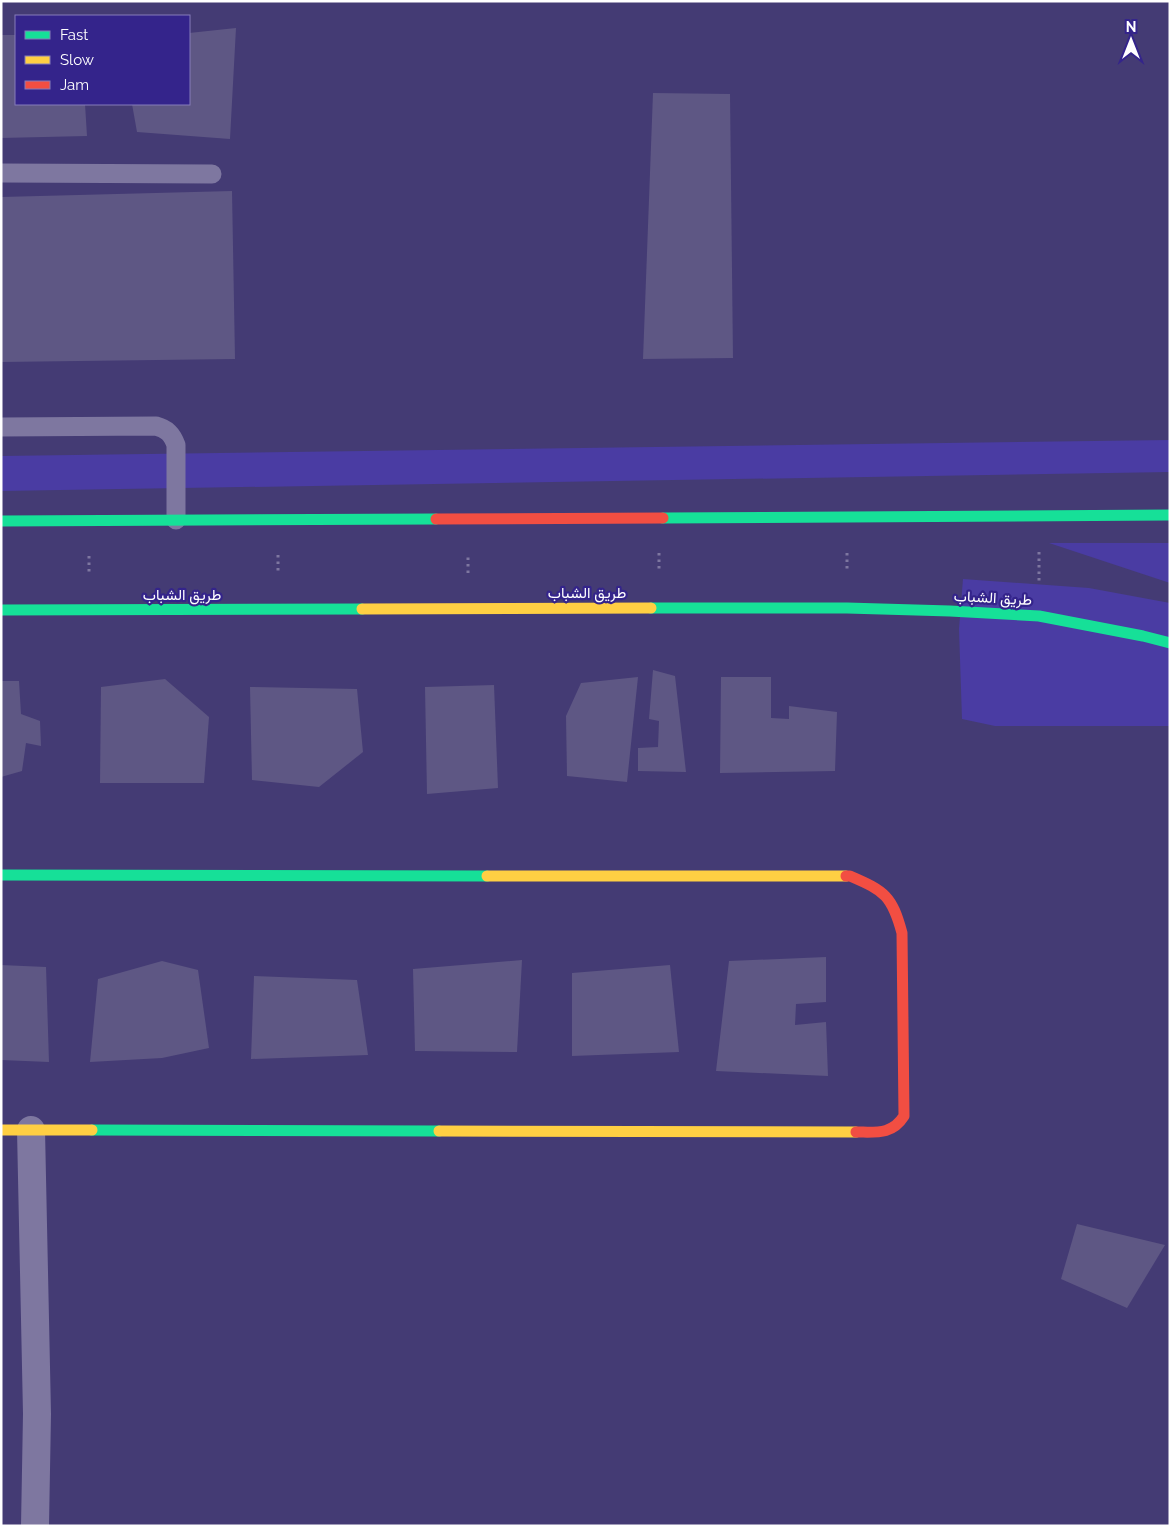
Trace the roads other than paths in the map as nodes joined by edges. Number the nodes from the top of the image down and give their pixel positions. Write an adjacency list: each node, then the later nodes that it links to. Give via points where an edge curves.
1 (1, 173): 2 (lane)
2 (212, 174)
3 (1, 427): 5 (lane, via 164,428 172,434 176,445)
4 (1170, 515): 5 (main road)
5 (176, 520): 6 (main road)
6 (1, 521)
7 (1, 610): 8 (main road, طريق الشباب, via 848,608 1039,616)
8 (1170, 643)
9 (1, 875): 11 (main road, via 850,876 879,888 890,899 902,933 904,1116 900,1124 890,1131)
10 (1, 1130): 11 (main road)
11 (32, 1130): 12 (street)
12 (36, 1526)

